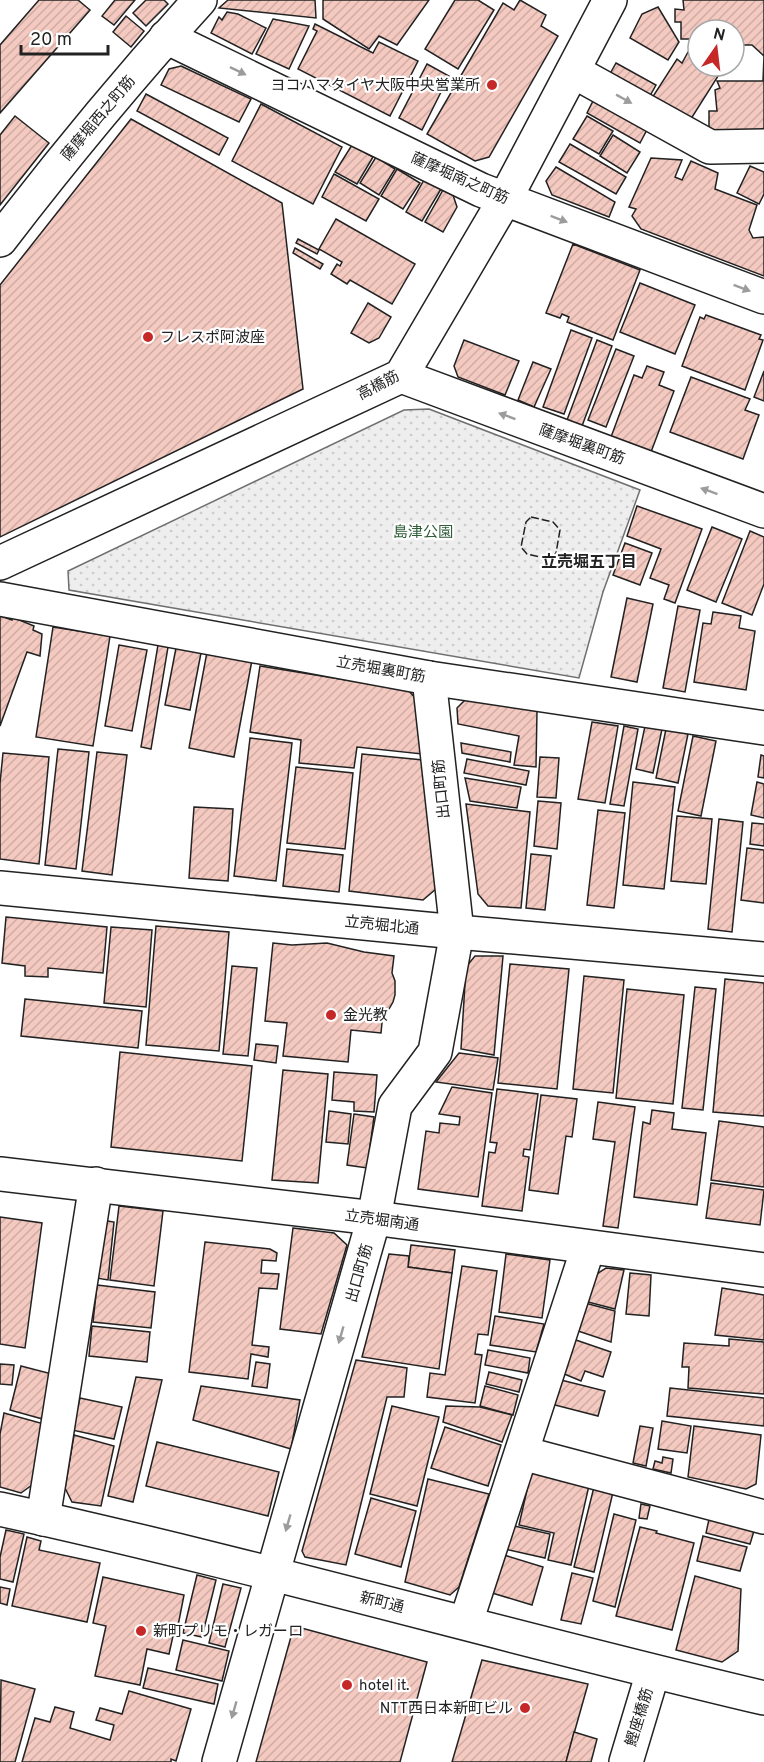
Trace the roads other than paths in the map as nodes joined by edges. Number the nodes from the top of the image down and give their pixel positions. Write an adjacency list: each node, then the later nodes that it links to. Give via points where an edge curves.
1 (200, 0): 3 (street, 薩摩堀西之町筋)
2 (610, 0): 4 (street, 高橋筋)
3 (166, 37): 6 (street, 薩摩堀南之町筋, one-way to 6); 7 (street, 薩摩堀西之町筋)
4 (573, 71): 5 (street, one-way to 5, via 710,147); 6 (street, 高橋筋)
5 (764, 146)
6 (505, 199): 8 (street, 薩摩堀南之町筋, one-way to 8); 9 (street, 高橋筋)
7 (0, 240)
8 (764, 297)
9 (401, 376): 10 (street, 薩摩堀裏町筋, one-way to 9); 11 (street, 高橋筋)
10 (764, 511)
11 (0, 563)
12 (0, 599): 13 (street, 立売堀裏町筋)
13 (429, 678): 14 (street, 立売堀裏町筋); 16 (street, 出口町筋)
14 (764, 728)
15 (0, 888): 16 (street, 立売堀北通)
16 (457, 932): 17 (street, 立売堀北通); 20 (street, 出口町筋, via 435,1052 395,1106)
17 (764, 959)
18 (0, 1174): 19 (street, 立売堀南通)
19 (96, 1184): 20 (street, 立売堀南通); 26 (street)
20 (374, 1218): 21 (street, 立売堀南通); 27 (street, 出口町筋, one-way to 27)
21 (588, 1248): 22 (street, 立売堀南通); 23 (street)
22 (764, 1270)
23 (522, 1453): 25 (street); 28 (street)
24 (0, 1509): 26 (street, 新町通)
25 (764, 1517)
26 (43, 1519): 27 (street, 新町通)
27 (273, 1575): 28 (street, 新町通); 31 (street, 出口町筋, one-way to 31)
28 (466, 1622): 29 (street, 新町通)
29 (653, 1672): 30 (street, 新町通); 32 (street, 鰹座橋筋)
30 (764, 1698)
31 (219, 1762)
32 (626, 1762)

